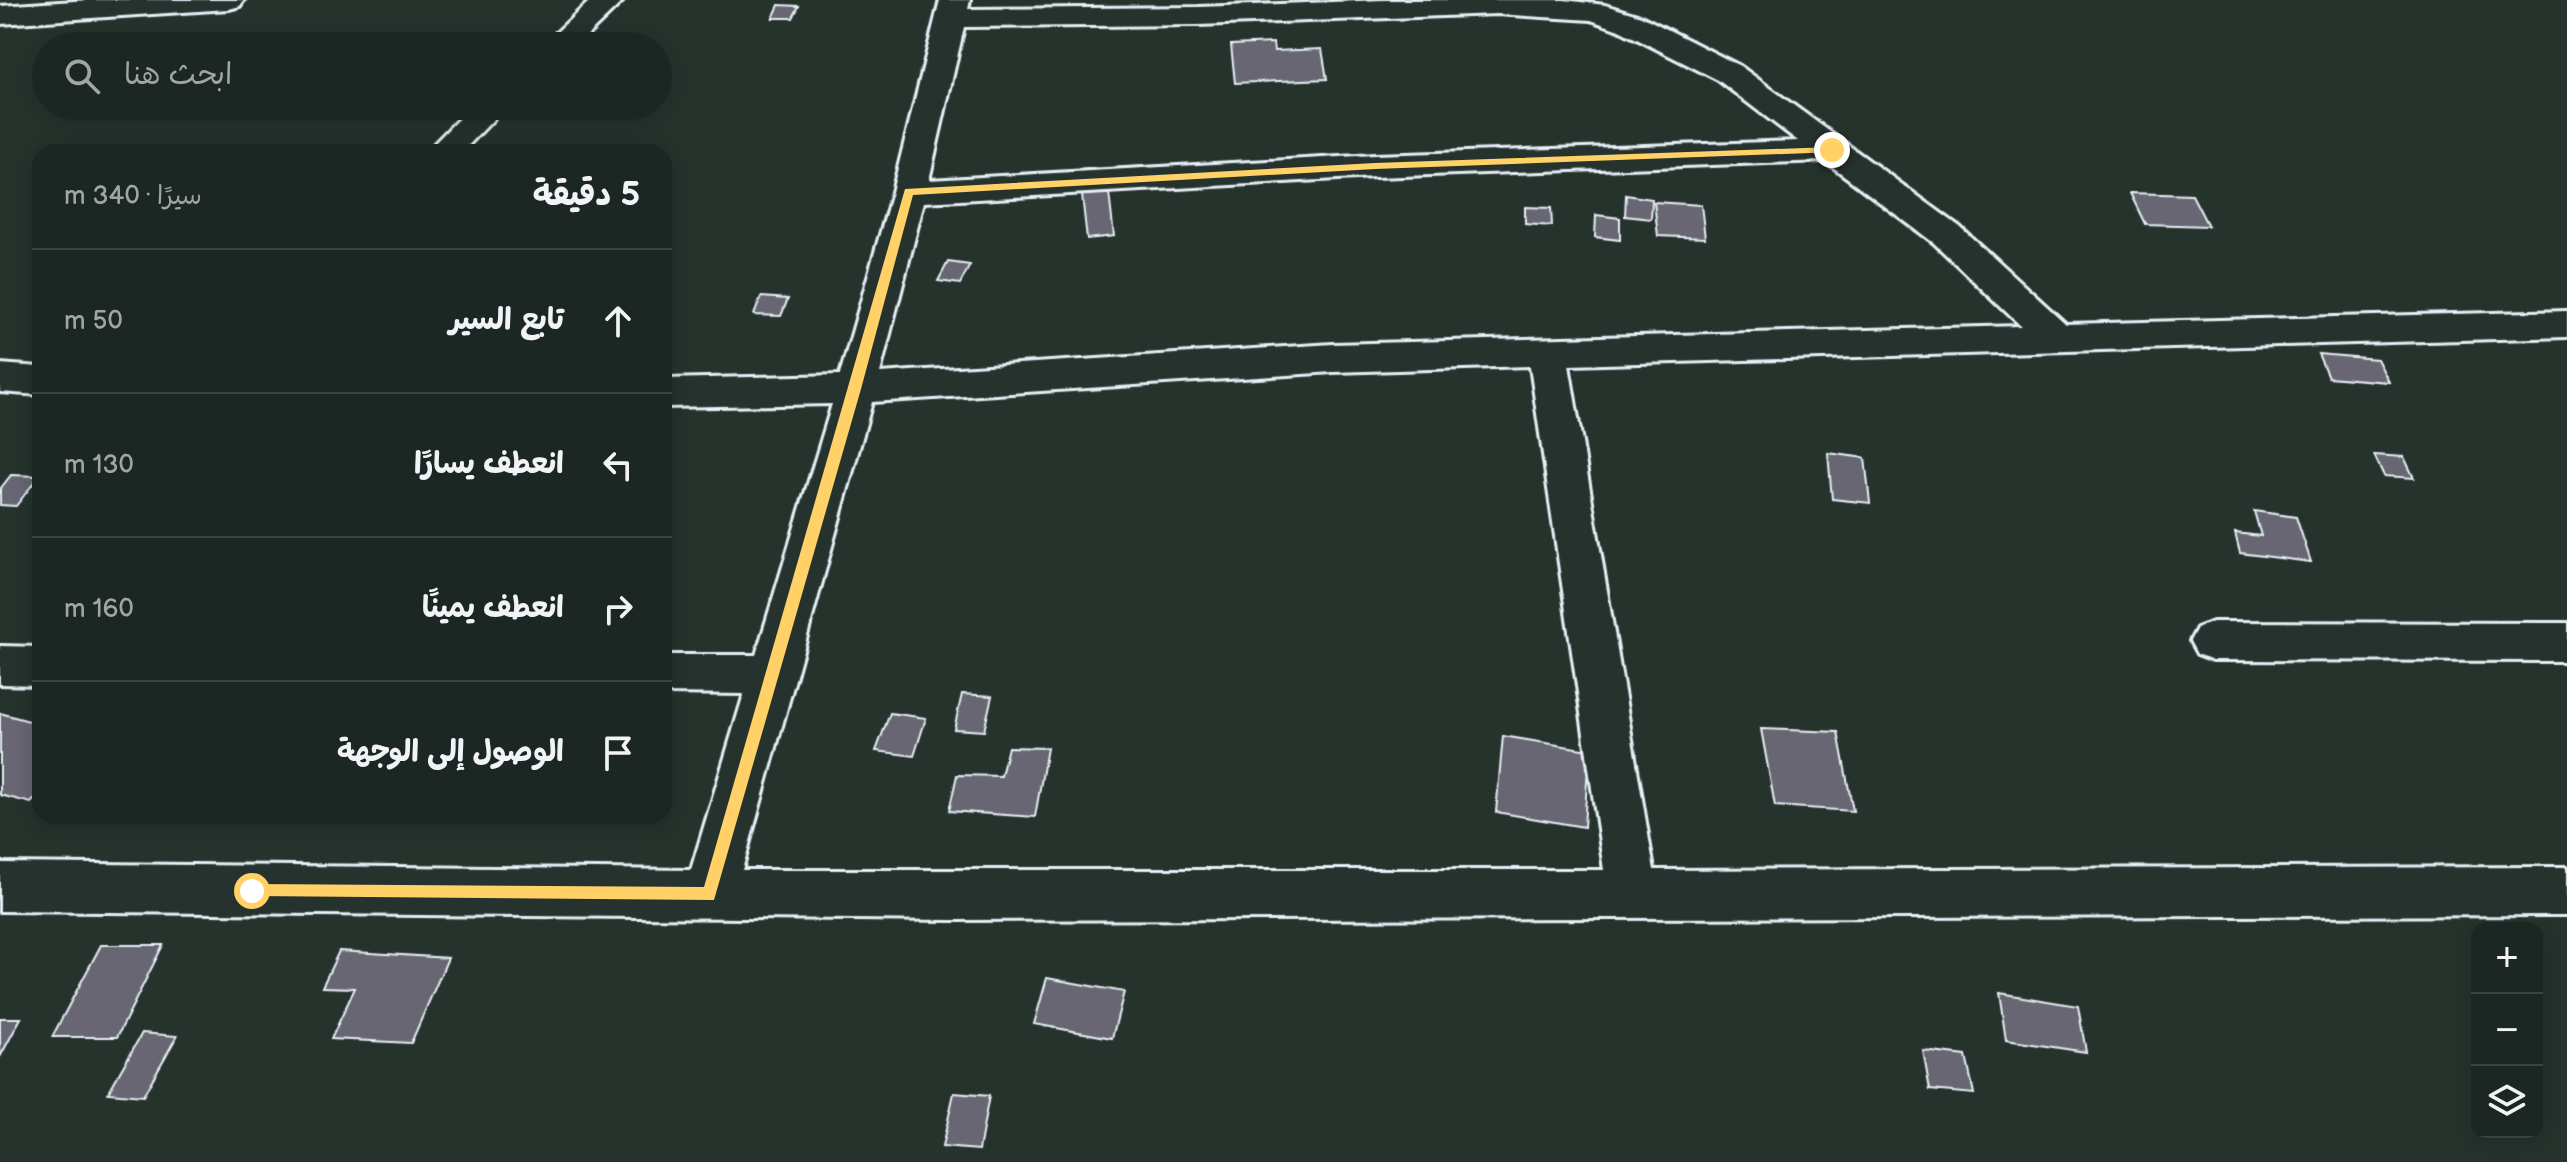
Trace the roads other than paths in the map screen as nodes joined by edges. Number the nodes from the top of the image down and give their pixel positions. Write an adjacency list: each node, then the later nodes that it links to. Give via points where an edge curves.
1 (229, 0): 5 (street)
2 (609, 0): 6 (street)
3 (1366, 5): 4 (street, via 1198,16); 9 (street, via 1594,11 1630,23 1729,73)
4 (953, 9): 10 (street)
5 (0, 15)
6 (574, 32)
7 (476, 120): 8 (street)
8 (451, 144)
9 (1832, 150): 10 (street, via 1375,166); 12 (street, via 1947,235)
10 (909, 192): 16 (street)
11 (2567, 324): 12 (street)
12 (2059, 340): 13 (street)
13 (1547, 352): 16 (street, via 1333,358); 27 (street)
14 (0, 378): 15 (street)
15 (32, 380)
16 (856, 389): 17 (street); 23 (street)
17 (672, 393)
18 (2213, 641): 19 (street)
19 (2567, 642)
20 (0, 665): 21 (street)
21 (32, 666)
22 (672, 674): 23 (street)
23 (772, 675): 26 (street)
24 (0, 887): 26 (street)
25 (2567, 891): 27 (street)
26 (709, 895): 27 (street)
27 (1633, 895)

